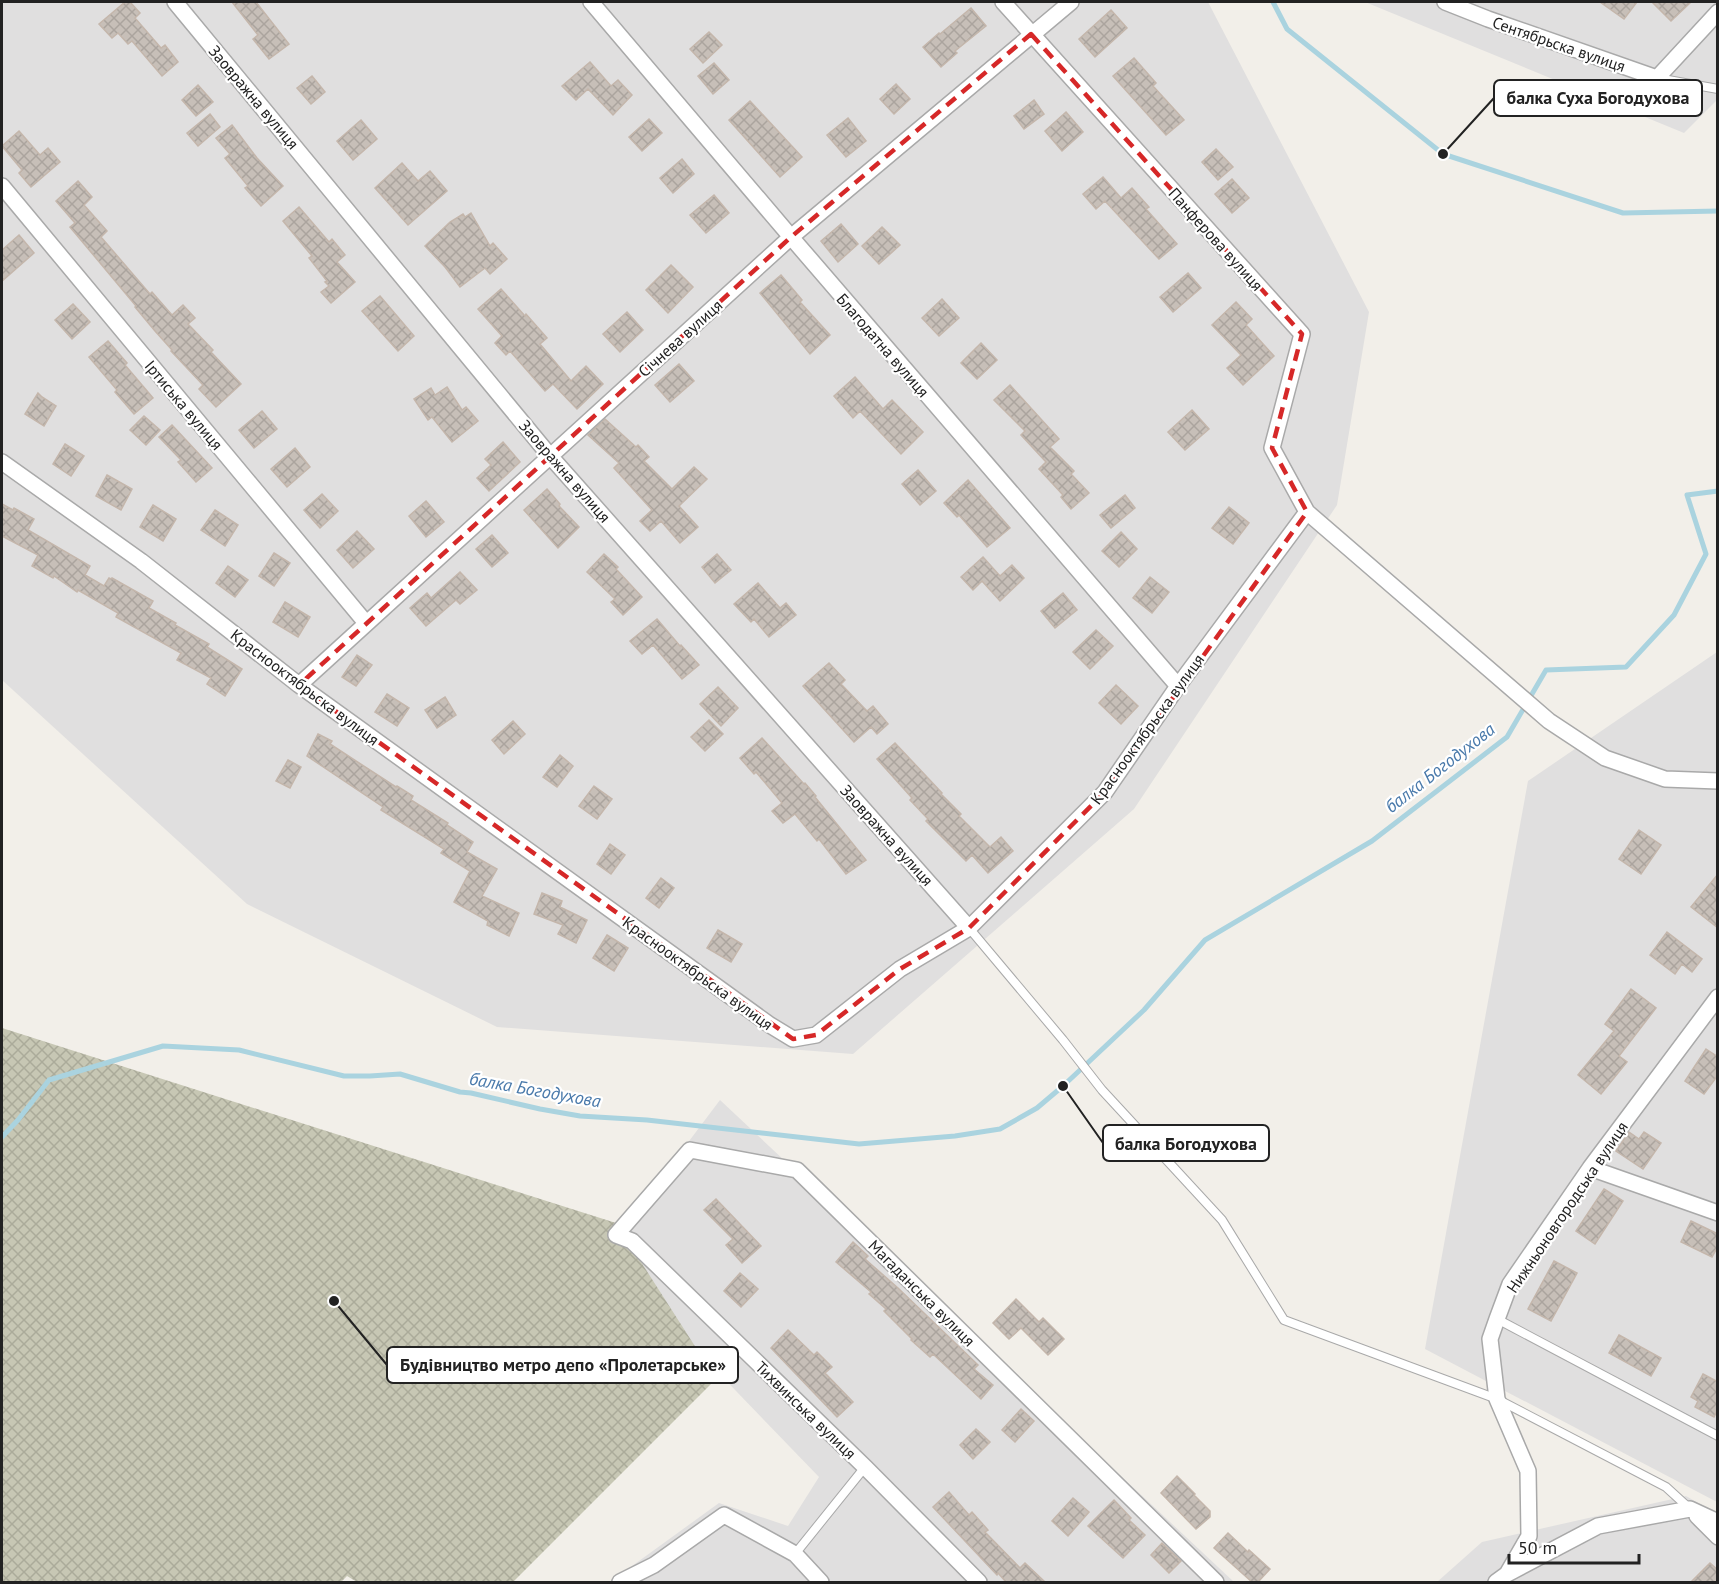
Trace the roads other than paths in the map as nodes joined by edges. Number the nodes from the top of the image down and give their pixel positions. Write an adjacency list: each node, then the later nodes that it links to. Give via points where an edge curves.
1 (175, 2): 12 (street, Заовражна вулиця)
2 (591, 2): 11 (street, Благодатна вулиця)
3 (1003, 2): 7 (street, Панферова вулиця)
4 (1071, 2): 7 (street, Січнева вулиця)
5 (1445, 2): 8 (street, Сентябрьска вулиця)
6 (1718, 12): 8 (street)
7 (1031, 34): 11 (street, Січнева вулиця); 14 (street, Панферова вулиця, via 1302,334 1272,448)
8 (1657, 78): 9 (lane)
9 (1718, 89)
10 (2, 186): 15 (street, Іртиська вулиця)
11 (790, 237): 12 (street, Січнева вулиця); 17 (street, Благодатна вулиця)
12 (550, 456): 15 (street, Січнева вулиця); 19 (street, Заовражна вулиця)
13 (2, 462): 16 (street, Краснооктябрьска вулиця, via 141,561)
14 (1307, 512): 17 (street, Краснооктябрьска вулиця); 18 (street, via 1549,721 1605,758 1665,779)
15 (366, 623): 16 (street, Січнева вулиця)
16 (299, 685): 19 (street, Краснооктябрьска вулиця, via 793,1039 816,1035 900,969)
17 (1178, 686): 19 (street, Краснооктябрьска вулиця, via 1105,792)
18 (1718, 781)
19 (969, 928): 25 (lane, via 1102,1090 1222,1220 1284,1320)
20 (1718, 997): 21 (street, Нижньоновгородська вулиця)
21 (1590, 1168): 22 (street); 24 (street, Нижньоновгородська вулиця, via 1510,1284)
22 (1718, 1213)
23 (632, 1241): 27 (street, Тихвинська вулиця); 36 (street, Магаданська вулиця, via 616,1235 690,1150 797,1170)
24 (1497, 1319): 25 (street, Нижньоновгородська вулиця, via 1490,1339); 26 (lane)
25 (1497, 1399): 28 (lane, via 1666,1487); 32 (street, Нижньоновгородська вулиця, via 1528,1470 1529,1536)
26 (1718, 1436)
27 (865, 1467): 31 (lane); 35 (street, Тихвинська вулиця)
28 (1690, 1509): 29 (street); 30 (street); 32 (street, via 1598,1526)
29 (1718, 1522)
30 (1718, 1538)
31 (795, 1554): 33 (street, via 724,1515 654,1565); 34 (street)
32 (1505, 1580)
33 (620, 1582)
34 (820, 1582)
35 (979, 1582)
36 (1216, 1582)

